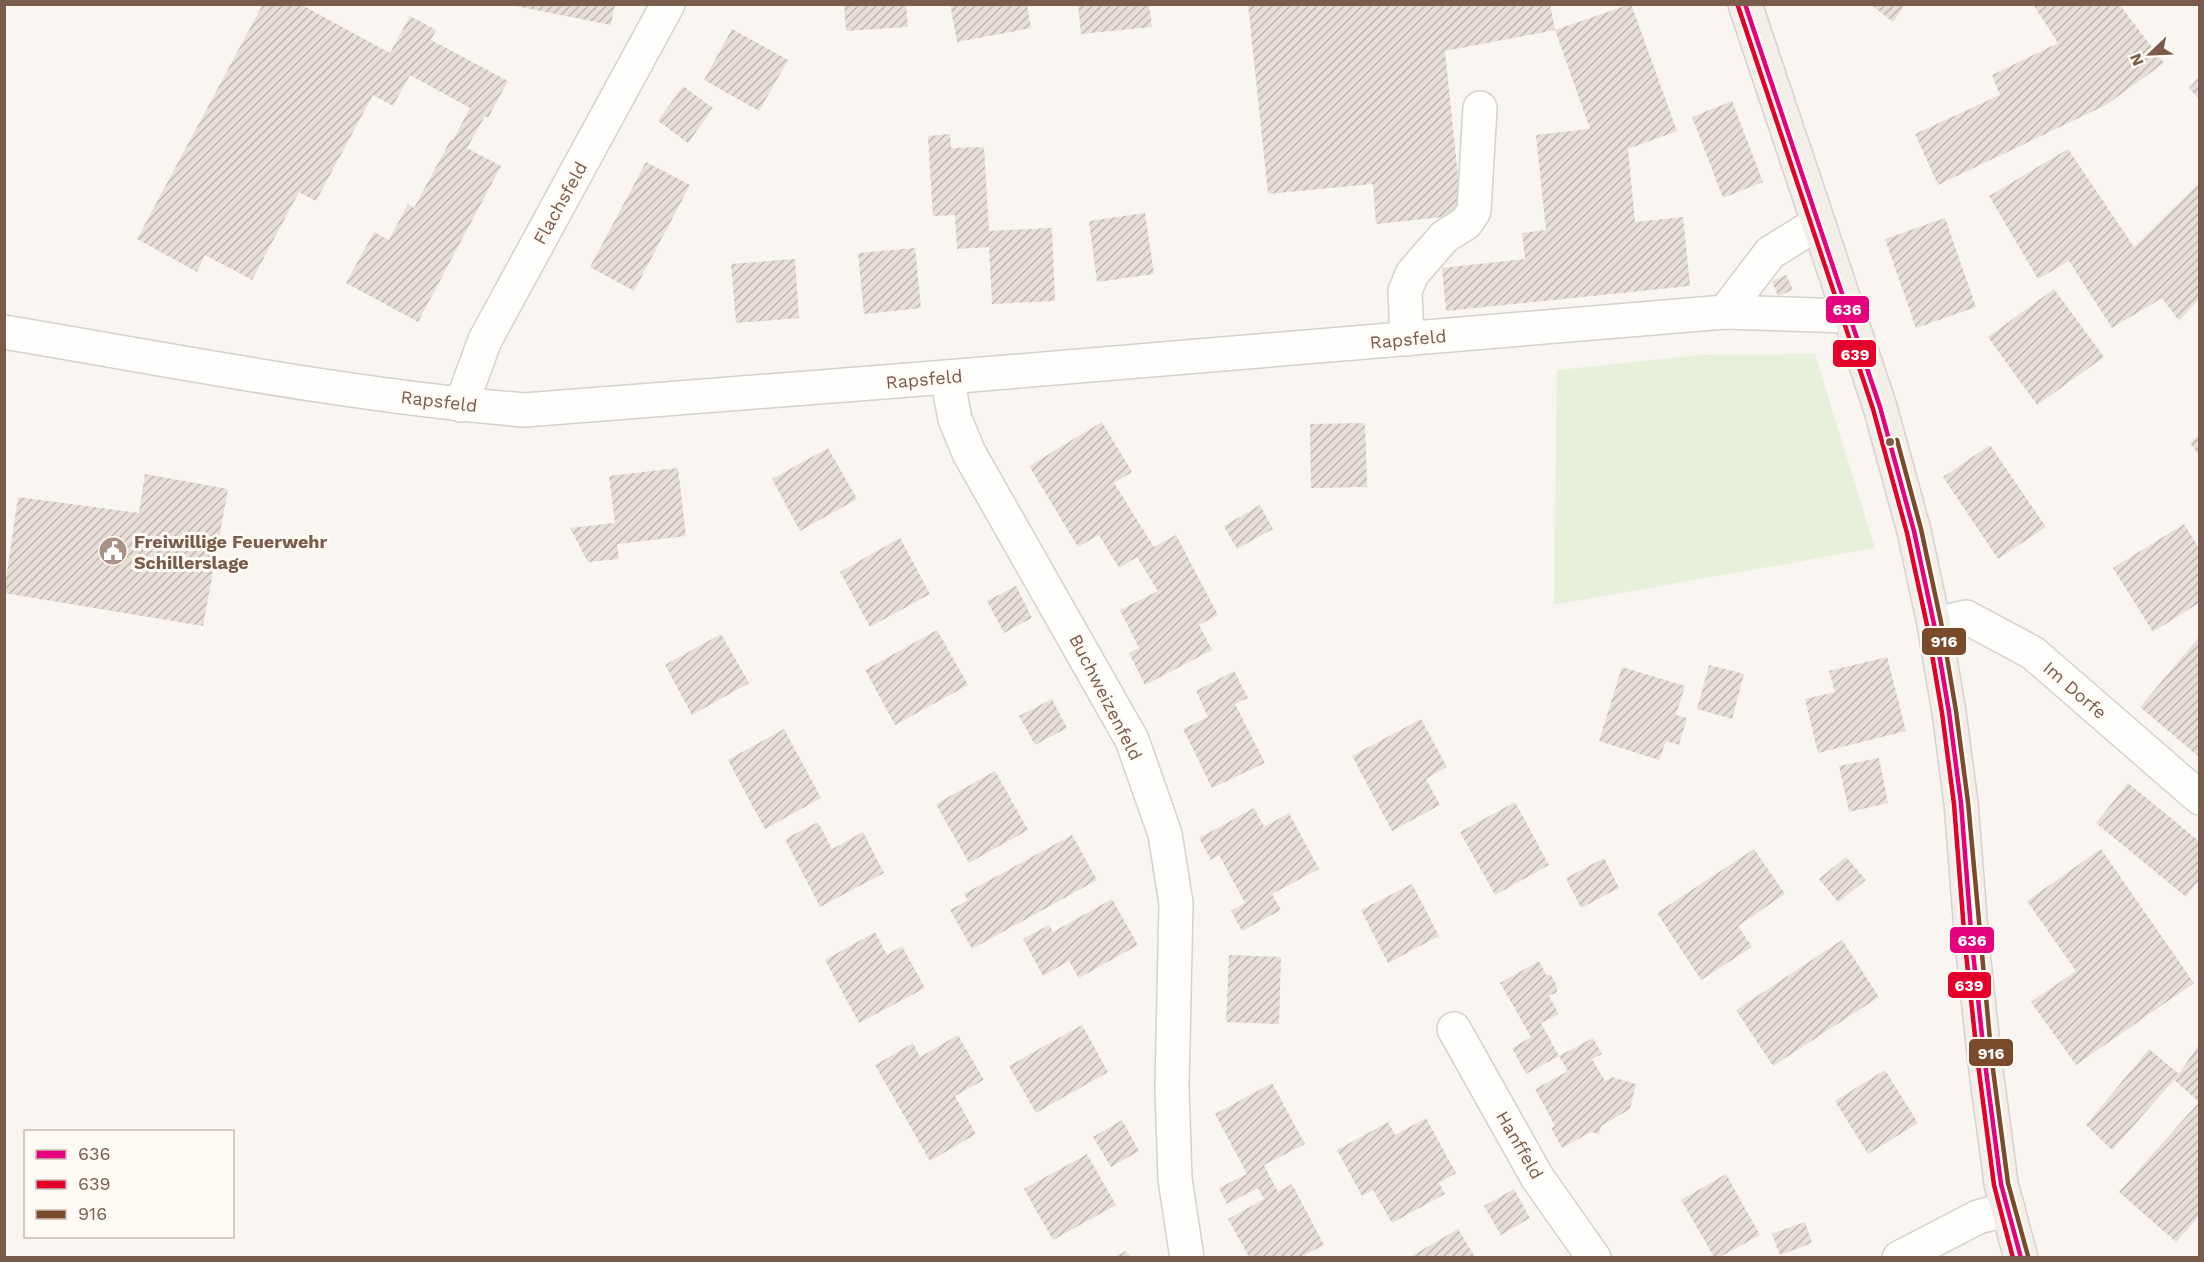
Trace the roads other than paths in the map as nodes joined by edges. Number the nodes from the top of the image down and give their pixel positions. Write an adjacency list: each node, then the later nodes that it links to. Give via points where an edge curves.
1 (668, 4): 10 (street, Flachsfeld, via 485,340)
2 (1744, 4): 4 (main road)
3 (1480, 108): 8 (street, via 1474,210 1466,223 1444,237 1412,274 1405,291)
4 (1818, 223): 5 (street, via 1770,253); 6 (main road)
5 (1725, 312): 6 (street, Rapsfeld); 8 (street, Rapsfeld)
6 (1847, 316): 11 (main road, via 1890,442)
7 (4, 332): 10 (street, Rapsfeld)
8 (1407, 339): 9 (street, Rapsfeld)
9 (947, 377): 10 (street, Rapsfeld, via 525,410); 15 (street, Buchweizenfeld, via 955,419 969,453 1132,740 1165,834 1176,903 1172,1087 1175,1179)
10 (461, 405)
11 (1934, 624): 12 (street, Im Dorfe, via 1966,617 2033,653); 14 (main road, via 1961,803 1985,1064)
12 (2199, 798)
13 (1454, 1029): 16 (street, Hanffeld, via 1537,1177)
14 (2008, 1209): 17 (street, via 1978,1217); 18 (main road)
15 (1187, 1257)
16 (1594, 1257)
17 (1899, 1257)
18 (2021, 1257)

